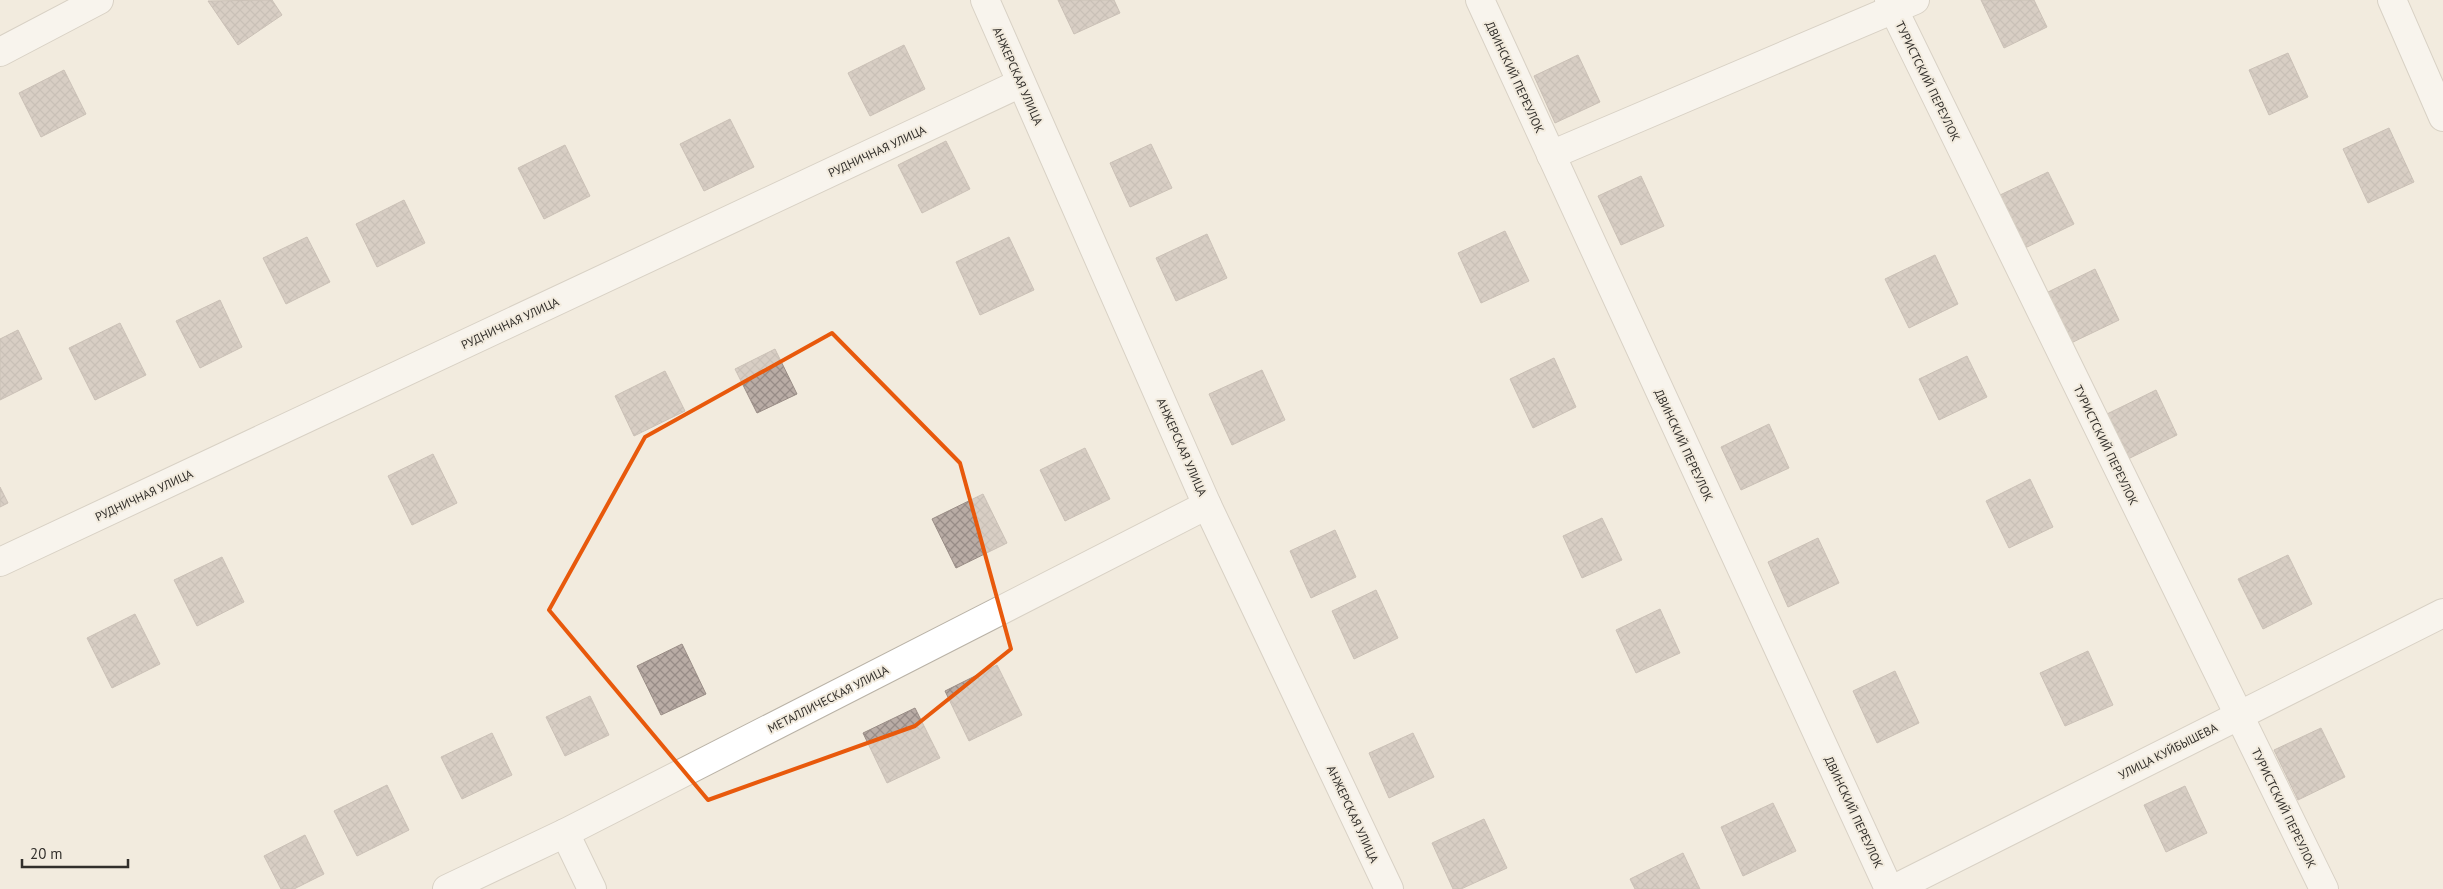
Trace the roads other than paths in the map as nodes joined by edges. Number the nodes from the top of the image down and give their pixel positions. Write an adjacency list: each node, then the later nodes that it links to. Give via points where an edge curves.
1 (99, 0): 6 (street)
2 (985, 0): 7 (street, АНЖЕРСКАЯ УЛИЦА)
3 (1480, 0): 9 (street, ДВИНСКИЙ ПЕРЕУЛОК)
4 (2392, 0): 8 (street)
5 (1899, 3): 9 (street); 13 (street, ТУРИСТСКИЙ ПЕРЕУЛОК)
6 (0, 52)
7 (1021, 83): 10 (street, АНЖЕРСКАЯ УЛИЦА); 11 (street, РУДНИЧНАЯ УЛИЦА)
8 (2443, 117)
9 (1551, 155): 18 (street, ДВИНСКИЙ ПЕРЕУЛОК)
10 (1207, 505): 14 (street, МЕТАЛЛИЧЕСКАЯ УЛИЦА); 17 (street, АНЖЕРСКАЯ УЛИЦА)
11 (0, 562)
12 (2443, 612): 13 (street, УЛИЦА КУЙБЫШЕВА)
13 (2238, 715): 19 (street, УЛИЦА КУЙБЫШЕВА); 20 (street, ТУРИСТСКИЙ ПЕРЕУЛОК)
14 (565, 833): 15 (street, МЕТАЛЛИЧЕСКАЯ УЛИЦА); 16 (street)
15 (447, 889)
16 (592, 889)
17 (1389, 889)
18 (1889, 889)
19 (1894, 889)
20 (2324, 889)

